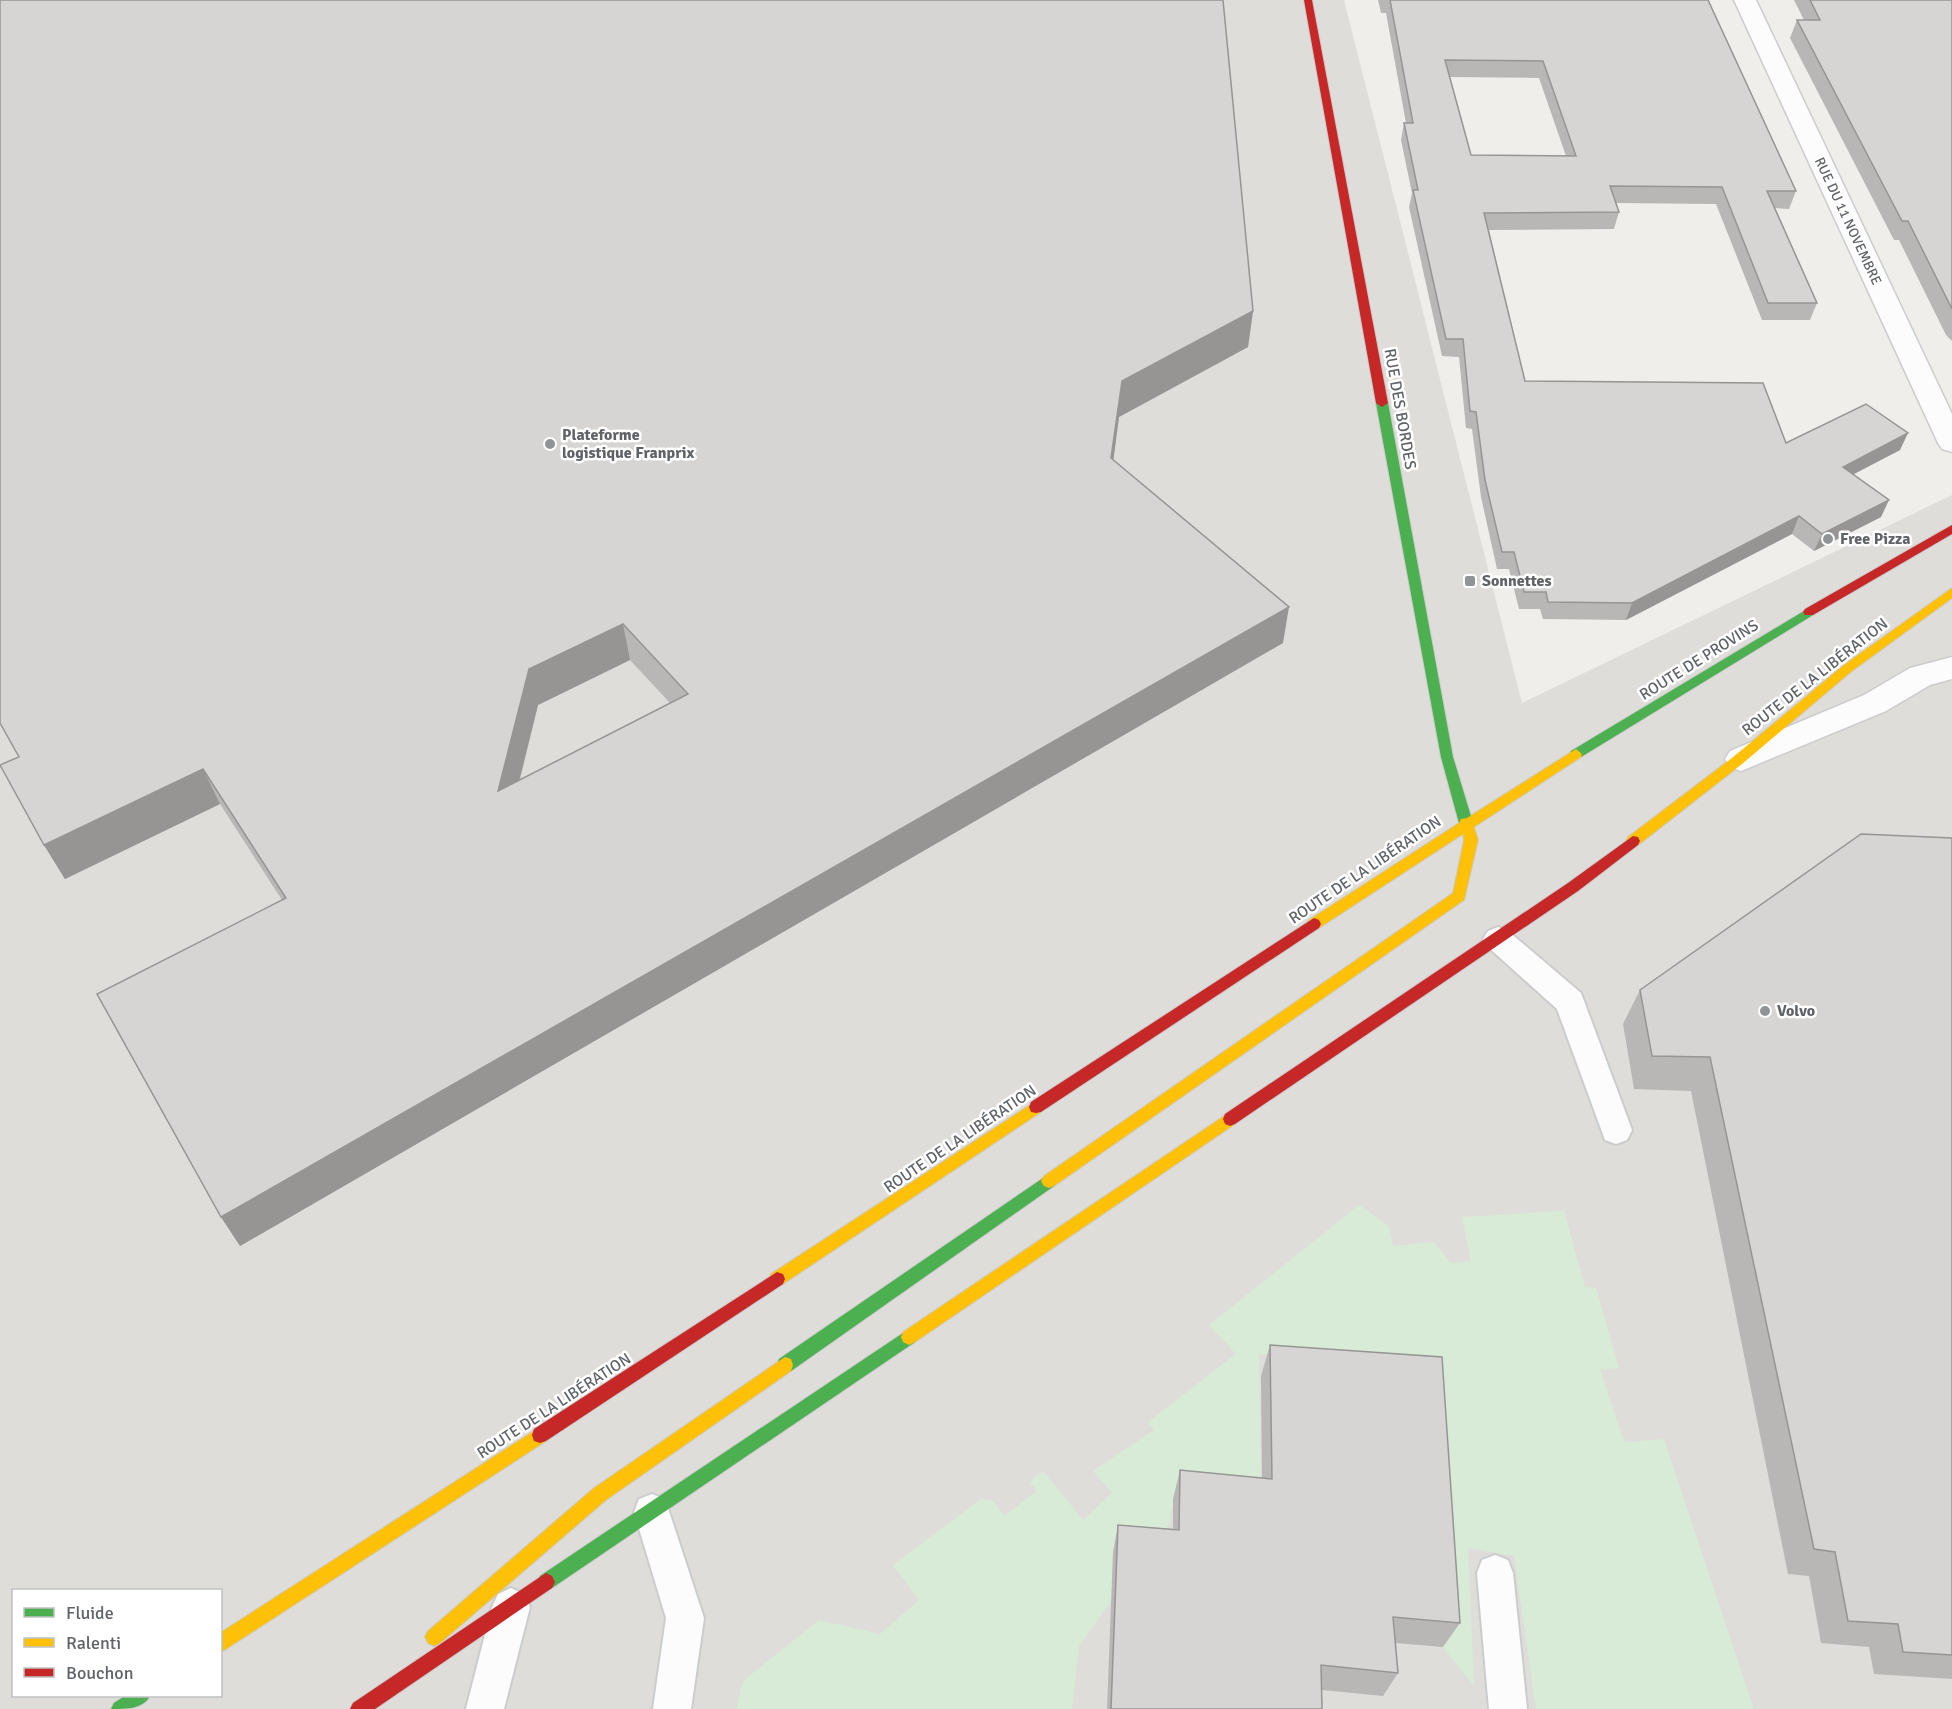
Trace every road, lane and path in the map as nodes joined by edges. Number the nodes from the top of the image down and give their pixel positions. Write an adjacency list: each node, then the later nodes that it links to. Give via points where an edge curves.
1 (1308, 0): 8 (main road, RUE DES BORDES, via 1447,757)
2 (1745, 0): 3 (street, RUE DU 11 NOVEMBRE)
3 (1952, 442)
4 (1952, 529): 8 (main road, ROUTE DE PROVINS, via 1799,617)
5 (1952, 592): 7 (main road, ROUTE DE LA LIBÉRATION, via 1848,668)
6 (1952, 668): 7 (street, via 1921,676 1875,703)
7 (1737, 761): 9 (main road, ROUTE DE LA LIBÉRATION, via 1573,887)
8 (1466, 823): 14 (main road, ROUTE DE LA LIBÉRATION); 17 (main road, ROUTE DE LA LIBÉRATION, via 1471,840 1459,896 600,1494)
9 (1498, 939): 10 (lane, via 1570,1002); 11 (main road, ROUTE DE LA LIBÉRATION)
10 (1616, 1130)
11 (652, 1512): 13 (main road, ROUTE DE LA LIBÉRATION); 20 (lane, via 685,1618)
12 (1496, 1573): 21 (lane)
13 (511, 1607): 18 (main road, ROUTE DE LA LIBÉRATION); 19 (lane)
14 (222, 1643)
15 (138, 1697): 16 (main road)
16 (120, 1709)
17 (351, 1709)
18 (359, 1709)
19 (485, 1709)
20 (672, 1709)
21 (1508, 1709)

